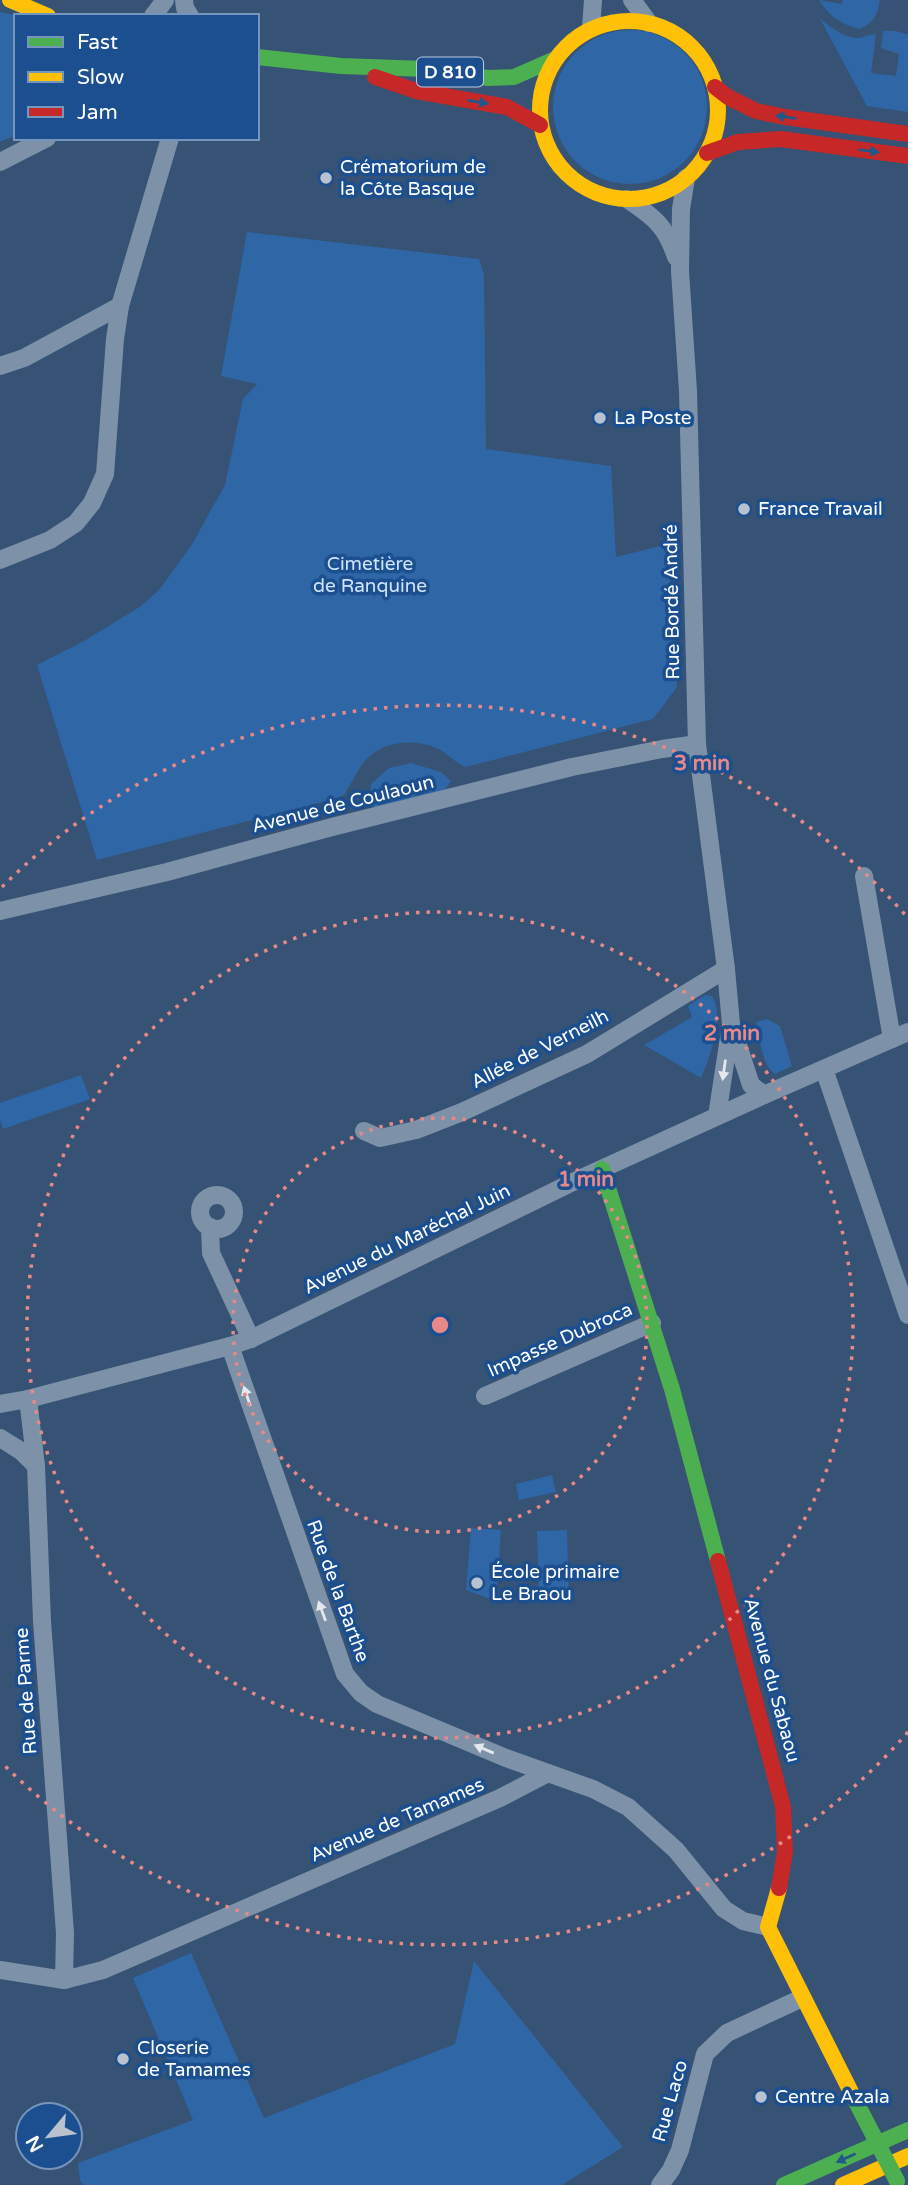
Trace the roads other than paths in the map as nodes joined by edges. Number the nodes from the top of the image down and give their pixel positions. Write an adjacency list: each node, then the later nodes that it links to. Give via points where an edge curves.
1 (10, 0): 4 (main road)
2 (593, 0): 6 (street)
3 (632, 0): 5 (street)
4 (43, 14)
5 (649, 23): 6 (main road, via 629,20); 10 (main road, via 671,31 691,46)
6 (591, 28): 8 (main road)
7 (259, 57): 9 (main road, D 810)
8 (555, 59): 9 (main road, D 810, via 514,77 488,78 426,69); 11 (main road, via 543,82)
9 (341, 66): 11 (main road, D 810, one-way to 11, via 416,91 507,107)
10 (715, 87): 12 (main road, one-way to 10, via 756,111); 15 (main road, via 718,110)
11 (540, 125): 19 (main road, via 554,159 573,180 599,194)
12 (908, 134)
13 (43, 140): 17 (street)
14 (169, 140): 21 (street)
15 (707, 153): 16 (main road, one-way to 16, via 738,142 780,139); 18 (main road)
16 (908, 156)
17 (0, 162)
18 (687, 178): 19 (main road, via 669,190); 20 (street, Rue Bordé André, via 681,209)
19 (627, 200): 20 (street, via 652,216 670,237)
20 (680, 271): 24 (street, Rue Bordé André, via 688,391)
21 (120, 306): 22 (street, via 24,358); 23 (street, via 106,474 76,523 50,540)
22 (0, 366)
23 (0, 560)
24 (697, 744): 26 (street, Avenue de Coulaoun, via 572,767); 27 (street, Rue Bordé André)
25 (864, 876): 29 (street)
26 (0, 911)
27 (726, 969): 28 (street, Rue Bordé André); 33 (street, Allée de Verneilh, via 587,1054 462,1112 380,1138)
28 (731, 1024): 31 (street, Rue Bordé André, via 751,1085); 32 (street, Rue Bordé André, one-way to 32)
29 (900, 1036): 30 (street, Avenue du Maréchal Juin)
30 (824, 1069): 31 (street, Avenue du Maréchal Juin); 36 (street)
31 (764, 1095): 32 (street, Avenue du Maréchal Juin)
32 (717, 1116): 34 (street, Avenue du Maréchal Juin)
33 (364, 1131)
34 (602, 1169): 37 (main road, Avenue du Sabaou); 38 (street, Avenue du Maréchal Juin)
35 (210, 1227): 38 (street, via 211,1253)
36 (908, 1315)
37 (652, 1323): 40 (street, Impasse Dubroca); 46 (main road, Avenue du Sabaou, via 776,1776 786,1851)
38 (251, 1339): 39 (street, Avenue du Maréchal Juin)
39 (230, 1346): 41 (street, Avenue du Maréchal Juin); 45 (street, Rue de la Barthe, one-way to 39, via 377,1704 345,1674)
40 (485, 1396)
41 (28, 1399): 42 (street, Avenue du Maréchal Juin); 44 (street, Rue de Parme)
42 (0, 1404)
43 (0, 1438): 44 (street)
44 (36, 1466): 48 (street, Rue de Parme, via 42,1621 65,1933)
45 (548, 1773): 46 (street, via 628,1807 676,1850 724,1909 743,1921); 48 (street, Avenue de Tamames, via 487,1804 103,1970)
46 (768, 1927): 49 (main road)
47 (0, 1970): 48 (street, Avenue de Tamames)
48 (64, 1980)
49 (802, 1998): 52 (main road, bridge); 53 (street, Rue Laco, via 727,2033 705,2054 680,2150)
50 (908, 2130): 54 (main road, one-way to 54)
51 (908, 2156): 55 (main road)
52 (898, 2183)
53 (660, 2185)
54 (784, 2185)
55 (843, 2185)

